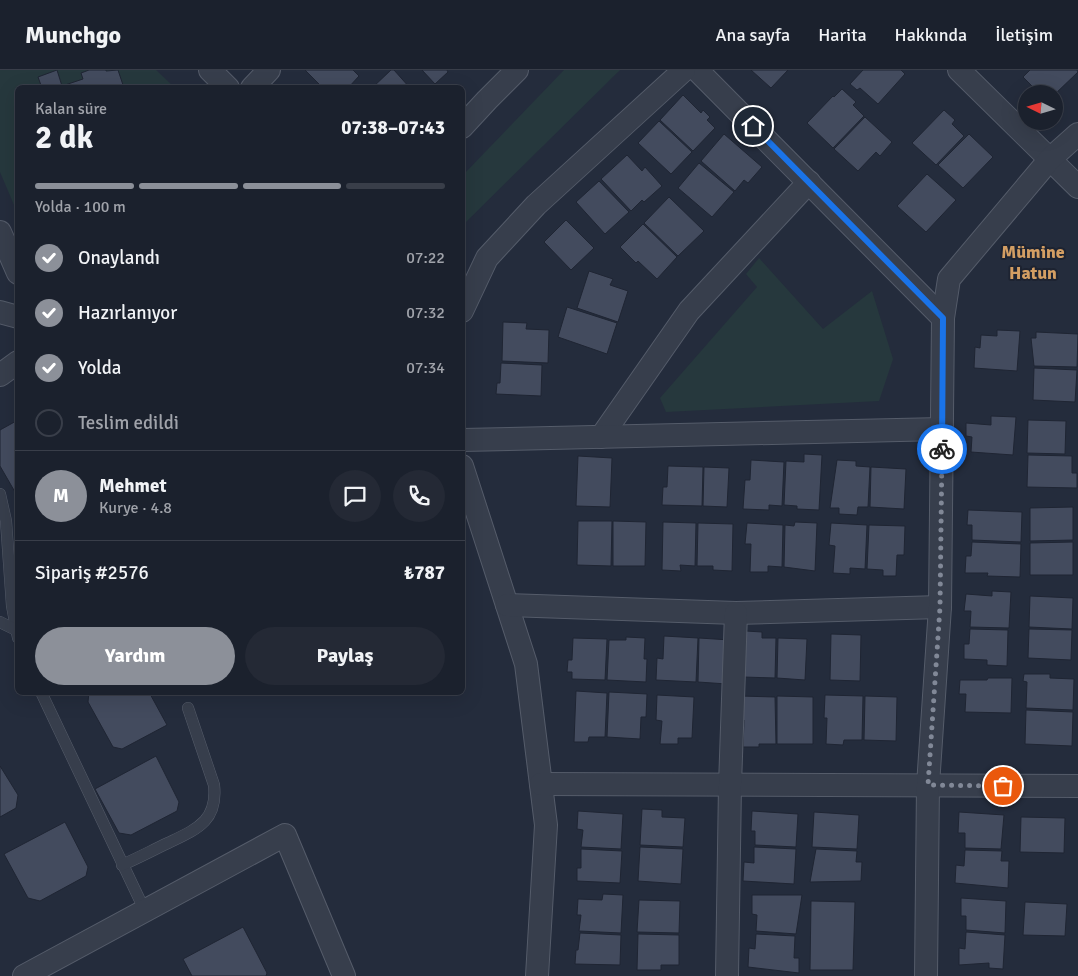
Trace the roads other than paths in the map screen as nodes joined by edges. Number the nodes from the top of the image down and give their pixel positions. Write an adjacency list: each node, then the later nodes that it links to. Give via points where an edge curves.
1 (210, 70): 7 (street)
2 (269, 70): 8 (street)
3 (517, 70): 9 (street)
4 (684, 70): 16 (street, via 536,204 487,258)
5 (697, 70): 12 (street)
6 (959, 70): 11 (street)
7 (225, 85)
8 (255, 85)
9 (465, 124)
10 (1078, 134): 11 (street)
11 (1050, 159): 13 (street); 19 (street, via 949,279)
12 (809, 182): 19 (street); 23 (street, via 689,312)
13 (1078, 187)
14 (0, 232): 15 (street)
15 (15, 267)
16 (465, 305)
17 (0, 312): 18 (street)
18 (15, 316)
19 (943, 318): 22 (street)
20 (15, 364): 21 (street)
21 (0, 375)
22 (942, 428): 23 (street); 28 (street)
23 (602, 437): 24 (street)
24 (465, 440)
25 (465, 475): 27 (street)
26 (0, 494): 30 (lane, via 6,521)
27 (507, 605): 29 (street); 35 (street, via 526,664)
28 (940, 607): 29 (street); 37 (street)
29 (736, 613): 36 (street)
30 (15, 620)
31 (0, 622): 32 (lane)
32 (15, 633)
33 (41, 695): 39 (lane)
34 (188, 708): 39 (lane, via 214,785 213,809 195,831)
35 (541, 784): 36 (street); 43 (street, via 546,825)
36 (730, 784): 37 (street); 44 (street)
37 (928, 785): 38 (street); 45 (street)
38 (1078, 786)
39 (122, 865): 40 (lane)
40 (145, 911): 41 (street); 42 (street, via 285,835)
41 (24, 976)
42 (344, 976)
43 (537, 976)
44 (727, 976)
45 (926, 976)

